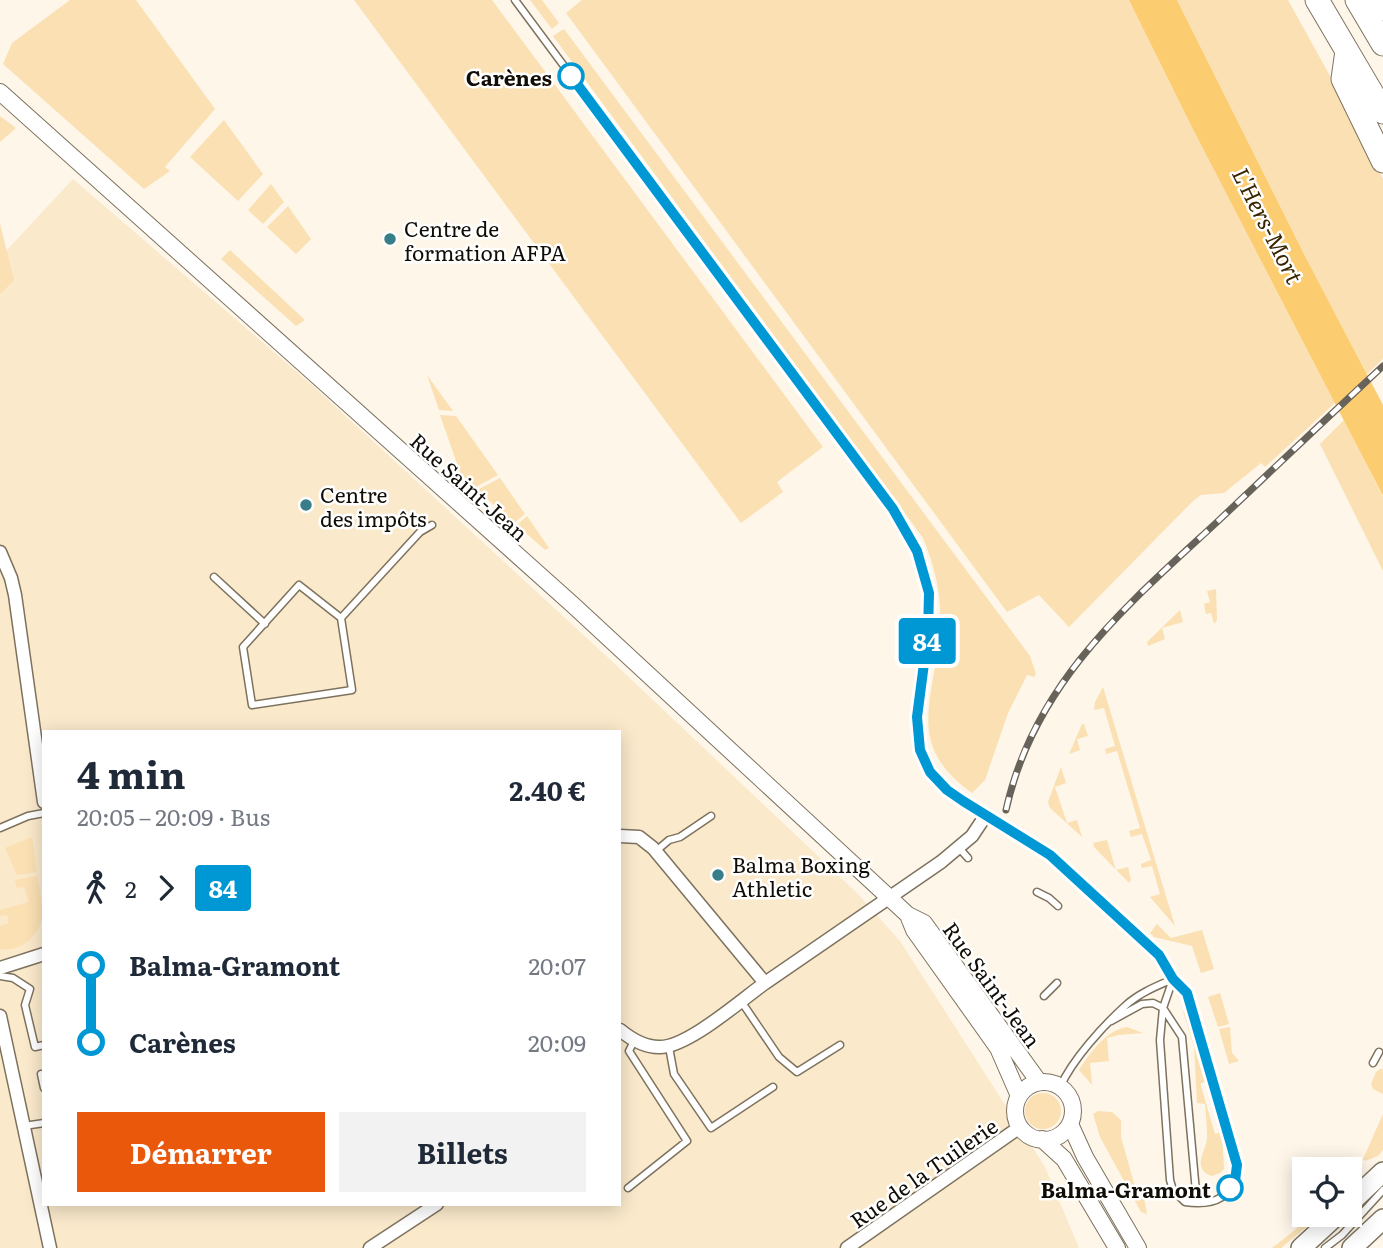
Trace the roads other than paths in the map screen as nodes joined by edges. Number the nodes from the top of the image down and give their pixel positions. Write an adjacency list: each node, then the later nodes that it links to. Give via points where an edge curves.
1 (515, 0): 18 (lane, via 911,539 926,578 930,613 917,707 920,750 937,781)
2 (1317, 0): 7 (highway)
3 (1357, 0): 6 (highway)
4 (1378, 0): 5 (highway)
5 (1383, 9)
6 (1383, 44)
7 (1347, 51): 9 (highway); 10 (highway, via 1343,79)
8 (0, 92): 24 (street, Rue Saint-Jean, via 573,605)
9 (1383, 112)
10 (1383, 161)
11 (432, 525): 14 (lane, via 419,531)
12 (0, 552): 16 (street, via 15,595)
13 (214, 576): 15 (lane)
14 (341, 618): 15 (lane, via 299,585); 15 (lane, via 352,690 251,705 243,647)
15 (265, 624)
16 (42, 788)
17 (42, 813): 20 (lane)
18 (986, 815): 24 (street, via 963,853); 30 (lane, via 1050,855 1159,955)
19 (711, 816): 22 (lane)
20 (0, 828)
21 (621, 836): 22 (street, via 639,837)
22 (656, 851): 31 (street)
23 (1037, 892): 25 (lane)
24 (890, 898): 26 (street, Rue Saint-Jean); 31 (street)
25 (1058, 906)
26 (908, 915): 47 (street, Rue Saint-Jean, via 932,933); 50 (street, Rue Saint-Jean, via 998,1048)
27 (40, 955): 28 (street)
28 (0, 968)
29 (0, 976): 40 (lane, via 30,989 25,1005 35,1047)
30 (1173, 979): 35 (lane); 37 (lane, via 1127,1004); 60 (lane, via 1187,993 1237,1165 1227,1194 1216,1201)
31 (765, 983): 34 (street)
32 (1057, 983): 33 (lane)
33 (1044, 996)
34 (741, 1001): 41 (lane, via 779,1057 797,1072); 42 (street)
35 (1163, 1007): 37 (lane, via 1142,1004); 60 (lane, via 1182,1037); 60 (lane, via 1160,1040 1170,1180 1178,1197)
36 (0, 1016): 53 (street)
37 (1111, 1021): 49 (lane, via 1068,1070)
38 (621, 1031): 39 (street)
39 (635, 1040): 42 (street); 57 (lane, via 629,1051 687,1141)
40 (42, 1045)
41 (839, 1045)
42 (669, 1046): 48 (lane, via 674,1074 710,1128)
43 (1379, 1052): 44 (lane)
44 (1373, 1063)
45 (41, 1074): 46 (lane)
46 (42, 1079)
47 (1039, 1082): 49 (street); 50 (street)
48 (773, 1087)
49 (1060, 1087): 52 (street, via 1070,1099)
50 (1019, 1096): 54 (street, via 1015,1112)
51 (42, 1123): 53 (lane)
52 (1070, 1124): 55 (street, via 1058,1136); 69 (street)
53 (24, 1126): 65 (street)
54 (1020, 1127): 55 (street); 67 (street, Rue de la Tuilerie)
55 (1042, 1139): 68 (street, via 1064,1159)
56 (1383, 1172): 59 (main road)
57 (628, 1188)
58 (1383, 1190): 71 (lane)
59 (1362, 1192)
60 (1197, 1203)
61 (434, 1206): 66 (street)
62 (1383, 1219): 64 (main road)
63 (1324, 1227): 70 (main road)
64 (1363, 1240)
65 (50, 1248)
66 (370, 1248)
67 (846, 1248)
68 (1116, 1248)
69 (1138, 1248)
70 (1301, 1248)
71 (1325, 1248)

